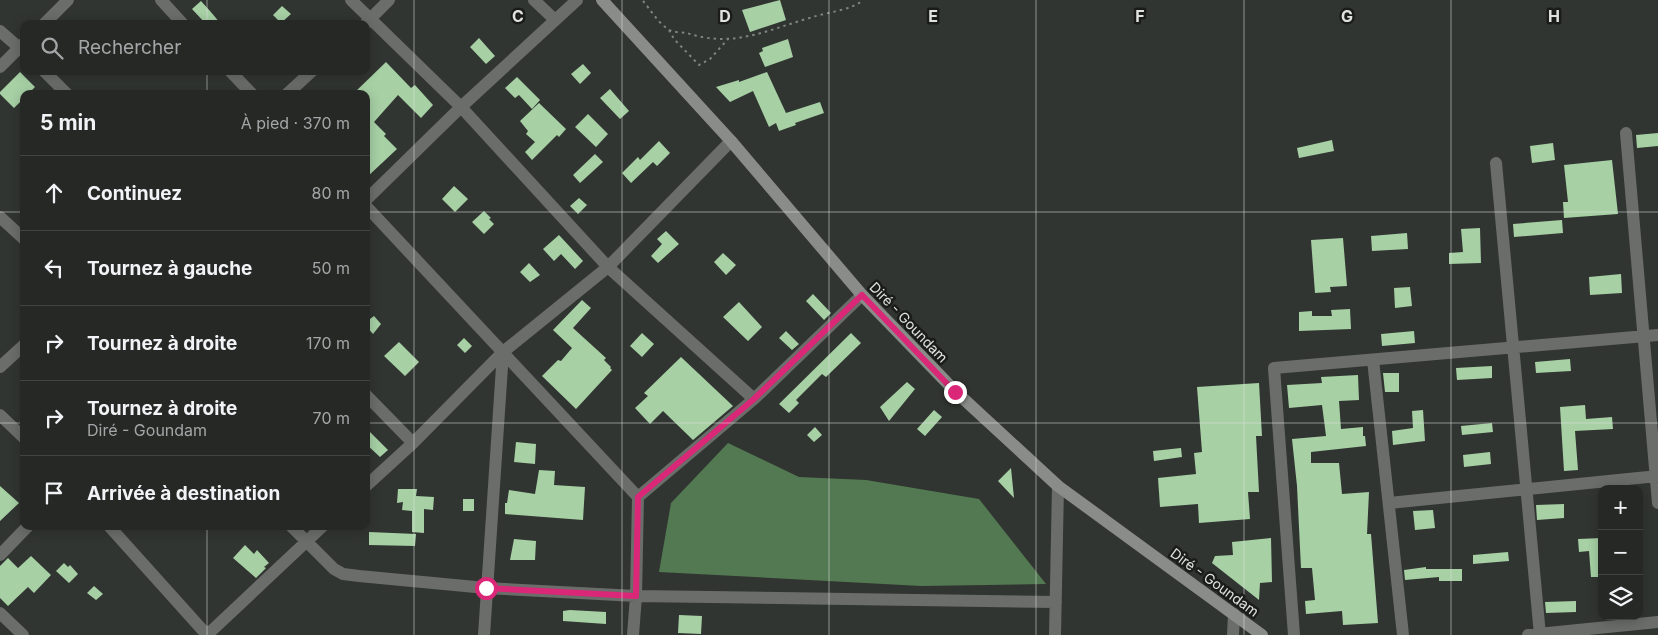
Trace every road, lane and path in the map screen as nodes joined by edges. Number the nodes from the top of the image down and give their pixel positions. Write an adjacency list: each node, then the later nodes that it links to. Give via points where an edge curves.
1 (68, 0): 10 (street)
2 (161, 0): 11 (street)
3 (351, 0): 12 (street)
4 (389, 0): 13 (street)
5 (534, 0): 14 (street)
6 (577, 0): 14 (street)
7 (602, 0): 30 (main road, Diré - Goundam)
8 (643, 0): 16 (path)
9 (863, 0): 18 (path, via 851,8 766,33)
10 (48, 20)
11 (179, 20)
12 (367, 20)
13 (369, 20)
14 (555, 20): 28 (street)
15 (370, 23): 28 (street)
16 (669, 30): 18 (path, via 697,37); 18 (path, via 699,65 710,59)
17 (0, 31): 19 (street)
18 (728, 39)
19 (20, 46)
20 (20, 49): 21 (street)
21 (0, 67)
22 (48, 75): 25 (street)
23 (234, 75): 26 (street)
24 (308, 75): 27 (street)
25 (63, 90)
26 (248, 90)
27 (291, 90)
28 (460, 107): 32 (street); 36 (street)
29 (1626, 133): 39 (street)
30 (731, 141): 36 (street); 37 (main road, Diré - Goundam)
31 (1496, 163): 40 (street)
32 (370, 196)
33 (370, 210): 42 (street)
34 (0, 217): 35 (street)
35 (20, 236)
36 (608, 267): 42 (street); 46 (street)
37 (862, 295): 46 (street); 52 (main road, Diré - Goundam, via 955,392)
38 (1658, 335): 39 (street)
39 (1644, 337): 40 (street); 50 (street)
40 (1513, 348): 43 (street); 53 (street)
41 (20, 350): 44 (street)
42 (504, 352): 49 (street); 54 (street); 63 (street)
43 (1373, 360): 55 (street); 76 (street, via 1274,368)
44 (0, 367)
45 (370, 399): 49 (street)
46 (754, 399): 54 (street)
47 (0, 414): 48 (street)
48 (20, 434)
49 (413, 443): 51 (street)
50 (1657, 476): 53 (street); 56 (street)
51 (370, 482)
52 (1058, 486): 65 (street); 67 (main road, Diré - Goundam)
53 (1526, 489): 55 (street); 78 (street)
54 (638, 497): 64 (street)
55 (1389, 503): 77 (street)
56 (1658, 503)
57 (24, 530): 62 (street)
58 (113, 530): 70 (street)
59 (295, 530): 61 (street)
60 (319, 530): 61 (street)
61 (306, 542): 63 (street, via 334,570 343,574); 70 (street)
62 (0, 555)
63 (486, 588): 64 (street); 71 (street)
64 (636, 596): 65 (street); 72 (street)
65 (1056, 602): 73 (street)
66 (0, 613): 69 (street)
67 (1234, 614): 74 (street); 75 (main road, Diré - Goundam)
68 (1658, 622): 78 (street)
69 (23, 635)
70 (207, 635)
71 (484, 635)
72 (633, 635)
73 (1055, 635)
74 (1233, 635)
75 (1262, 635)
76 (1294, 635)
77 (1403, 635)
78 (1536, 635)

